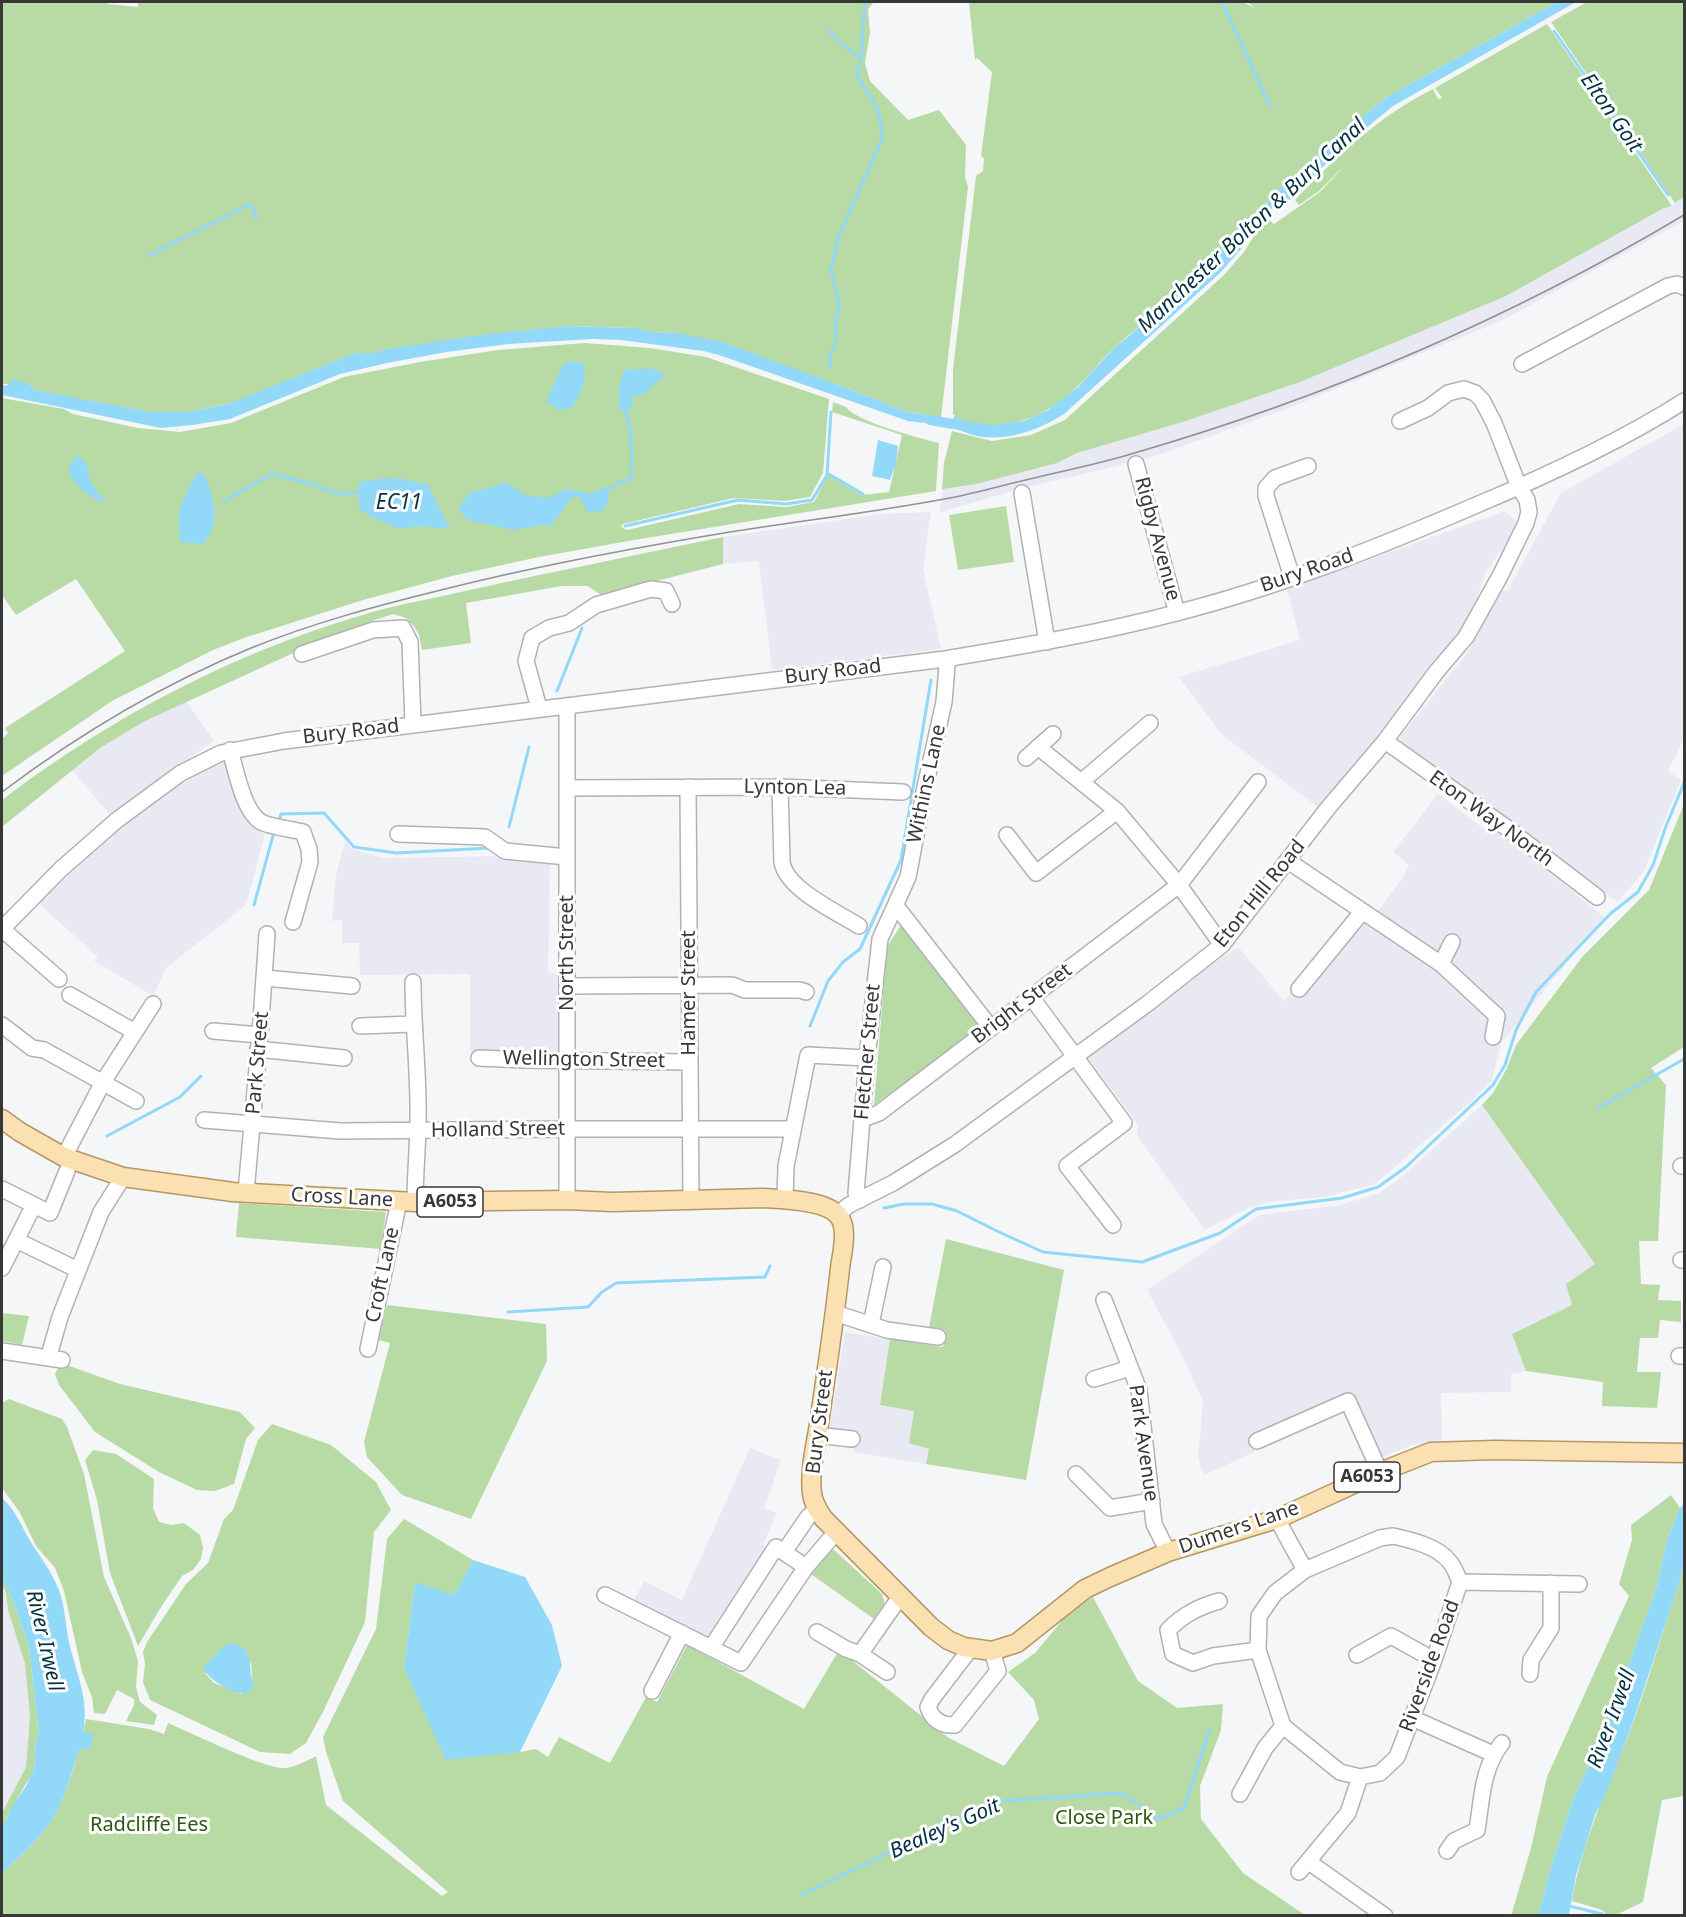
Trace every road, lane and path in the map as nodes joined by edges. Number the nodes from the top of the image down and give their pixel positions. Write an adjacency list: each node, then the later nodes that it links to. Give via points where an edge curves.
1 (1684, 287): 2 (street, via 1668,286)
2 (1522, 364)
3 (1684, 402): 7 (street, Bury Road)
4 (1400, 421): 7 (street, Eton Hill Road, via 1448,393 1464,389 1475,393 1494,423)
5 (1136, 464): 11 (street, Rigby Avenue)
6 (1308, 466): 9 (street, via 1275,478 1266,488)
7 (1519, 487): 9 (street, Bury Road, via 1380,546); 20 (street, Eton Hill Road, via 1529,512 1500,576 1466,637)
8 (1022, 492): 12 (street)
9 (1292, 577): 11 (street, Bury Road)
10 (672, 604): 16 (street, via 666,591 651,589 596,605 569,623 532,638 526,661)
11 (1177, 613): 12 (street, Bury Road)
12 (1047, 642): 14 (street, Bury Road)
13 (302, 654): 18 (street, via 373,630 403,628 410,642)
14 (945, 659): 15 (street, Bury Road); 37 (street, Withins Lane, via 944,702 908,877)
15 (567, 706): 16 (street, Bury Road); 28 (street, North Street)
16 (539, 708): 18 (street, Bury Road)
17 (1150, 723): 24 (street)
18 (413, 724): 22 (street, Bury Road)
19 (1053, 734): 21 (street)
20 (1385, 741): 34 (street, Eton Hill Road); 36 (street, Eton Way North)
21 (1038, 747): 23 (street); 24 (street)
22 (230, 750): 39 (street, via 240,790 261,822 303,832 310,862); 41 (street, Bury Road, via 181,773 117,820)
23 (1026, 758)
24 (1081, 782): 30 (street)
25 (1258, 782): 35 (street, Bright Street)
26 (688, 787): 27 (street, Lynton Lea); 28 (street, Lynton Lea); 49 (street, Hamer Street)
27 (780, 787): 29 (street, Lynton Lea); 40 (street, via 782,862 786,873 798,887)
28 (567, 788): 33 (street, North Street)
29 (903, 792)
30 (1117, 811): 32 (street, via 1036,873); 35 (street)
31 (398, 834): 33 (street, via 485,837 505,851)
32 (1007, 835)
33 (567, 858): 51 (street, North Street)
34 (1288, 861): 38 (street); 44 (street, Eton Hill Road)
35 (1179, 885): 44 (street); 55 (street, Bright Street)
36 (1597, 897)
37 (896, 906): 60 (street); 68 (street, Fletcher Street, via 880,939)
38 (1362, 912): 45 (street); 52 (street)
39 (293, 922)
40 (859, 926)
41 (2, 929): 47 (street)
42 (267, 934): 46 (street, Park Street)
43 (1452, 942): 45 (street)
44 (1222, 945): 65 (street, Eton Hill Road)
45 (1441, 964): 63 (street, via 1497,1016)
46 (265, 978): 50 (street); 64 (street, Park Street)
47 (59, 979)
48 (413, 982): 57 (street, Croft Lane)
49 (691, 984): 51 (street); 53 (street); 70 (street, Hamer Street)
50 (352, 986)
51 (567, 986): 69 (street, North Street)
52 (1299, 989)
53 (806, 992)
54 (70, 995): 62 (street)
55 (1032, 998): 60 (street, Bright Street); 65 (street)
56 (153, 1004): 62 (street)
57 (413, 1024): 59 (street); 80 (street, Croft Lane)
58 (2, 1025): 71 (street, via 32,1048 41,1048)
59 (360, 1026)
60 (991, 1028): 73 (street, Bright Street, via 879,1113)
61 (213, 1031): 64 (street)
62 (135, 1032): 71 (street)
63 (1493, 1038)
64 (259, 1042): 66 (street); 76 (street, Park Street)
65 (1075, 1057): 88 (street, Eton Hill Road, via 954,1145); 92 (street, via 1124,1123 1067,1166)
66 (344, 1058)
67 (479, 1058): 69 (street, Wellington Street)
68 (867, 1058): 73 (street, Fletcher Street); 79 (street, via 808,1055)
69 (567, 1060): 70 (street, Wellington Street); 78 (street, North Street)
70 (689, 1062): 77 (street, Hamer Street)
71 (103, 1083): 72 (street); 81 (street)
72 (136, 1101)
73 (862, 1117): 88 (street, Fletcher Street, via 856,1193)
74 (2, 1119): 81 (main road, A6053)
75 (204, 1120): 76 (street, Holland Street)
76 (252, 1123): 80 (street, Holland Street, via 340,1131); 84 (street, Park Street)
77 (690, 1128): 78 (street, Holland Street); 79 (street, Holland Street); 85 (street, Hamer Street)
78 (566, 1129): 80 (street, Holland Street); 87 (street, North Street)
79 (792, 1129): 86 (street)
80 (417, 1132): 89 (street, Croft Lane)
81 (66, 1164): 82 (main road, Cross Lane / A6053); 90 (street, via 50,1213)
82 (123, 1177): 84 (main road, Cross Lane / A6053); 96 (street, via 101,1212)
83 (2, 1189): 90 (street)
84 (246, 1192): 89 (main road, Cross Lane / A6053)
85 (691, 1199): 86 (main road, Cross Lane / A6053); 87 (main road, Cross Lane / A6053)
86 (786, 1199): 91 (main road, Cross Lane / A6053, via 820,1205)
87 (567, 1200): 89 (main road, Cross Lane / A6053)
88 (860, 1200): 91 (street, Eton Hill Road)
89 (407, 1202): 101 (street, Croft Lane)
90 (34, 1205): 93 (street)
91 (837, 1215): 98 (main road, Bury Street, via 844,1228)
92 (1113, 1225)
93 (16, 1240): 95 (street); 96 (street)
94 (883, 1267): 99 (street)
95 (2, 1268)
96 (78, 1270): 102 (street, via 60,1317 56,1356)
97 (1104, 1300): 103 (street, Park Avenue)
98 (835, 1313): 99 (street); 105 (main road, Bury Street)
99 (871, 1324): 100 (street, via 886,1330)
100 (938, 1337)
101 (368, 1348)
102 (2, 1351)
103 (1130, 1368): 104 (street); 111 (street, Park Avenue, via 1139,1390)
104 (1094, 1379)
105 (818, 1435): 106 (street); 112 (main road, Bury Street, via 812,1493)
106 (852, 1439)
107 (1257, 1441): 109 (street, via 1347,1401)
108 (1684, 1453): 109 (main road, Dumers Lane / A6053, via 1431,1452)
109 (1380, 1472): 113 (main road, Dumers Lane / A6053)
110 (1076, 1474): 111 (street, via 1110,1508)
111 (1152, 1502): 116 (street, Park Avenue, via 1154,1524)
112 (817, 1509): 114 (main road, A6053); 115 (street)
113 (1277, 1519): 116 (main road, Dumers Lane / A6053); 118 (street)
114 (836, 1532): 117 (street); 123 (main road, A6053)
115 (780, 1550): 117 (street); 127 (street)
116 (1168, 1552): 130 (main road, Dumers Lane / A6053, via 1085,1589 1017,1643)
117 (806, 1567): 127 (street, via 741,1663)
118 (1305, 1570): 119 (street, Riverside Road, via 1393,1536 1441,1553 1451,1562); 129 (street, Riverside Road, via 1275,1593 1259,1616)
119 (1460, 1582): 120 (street); 133 (street, Riverside Road)
120 (1551, 1583): 121 (street); 135 (street, via 1551,1628 1531,1660)
121 (1579, 1584)
122 (605, 1595): 126 (street)
123 (900, 1598): 128 (main road, Dumers Lane / A6053, via 948,1640); 131 (street)
124 (1219, 1601): 129 (street, via 1200,1606 1168,1630 1173,1654 1193,1663)
125 (817, 1632): 131 (street)
126 (682, 1633): 127 (street); 136 (street)
127 (711, 1648)
128 (971, 1648): 130 (main road, Dumers Lane / A6053); 130 (street, via 928,1707 930,1714 946,1726 955,1725 998,1671)
129 (1258, 1650): 138 (street, Riverside Road)
130 (992, 1651)
131 (860, 1654): 134 (street)
132 (1357, 1655): 133 (street, via 1390,1636)
133 (1434, 1660): 137 (street, Riverside Road)
134 (887, 1672)
135 (1530, 1674)
136 (652, 1691)
137 (1412, 1718): 139 (street, Riverside Road, via 1397,1757 1380,1773); 141 (street, via 1497,1748 1486,1771 1477,1830 1454,1841)
138 (1283, 1726): 139 (street, via 1340,1772); 140 (street, via 1265,1748)
139 (1360, 1777): 142 (street, via 1348,1813 1304,1867)
140 (1240, 1794)
141 (1447, 1851)
142 (1385, 1916)

